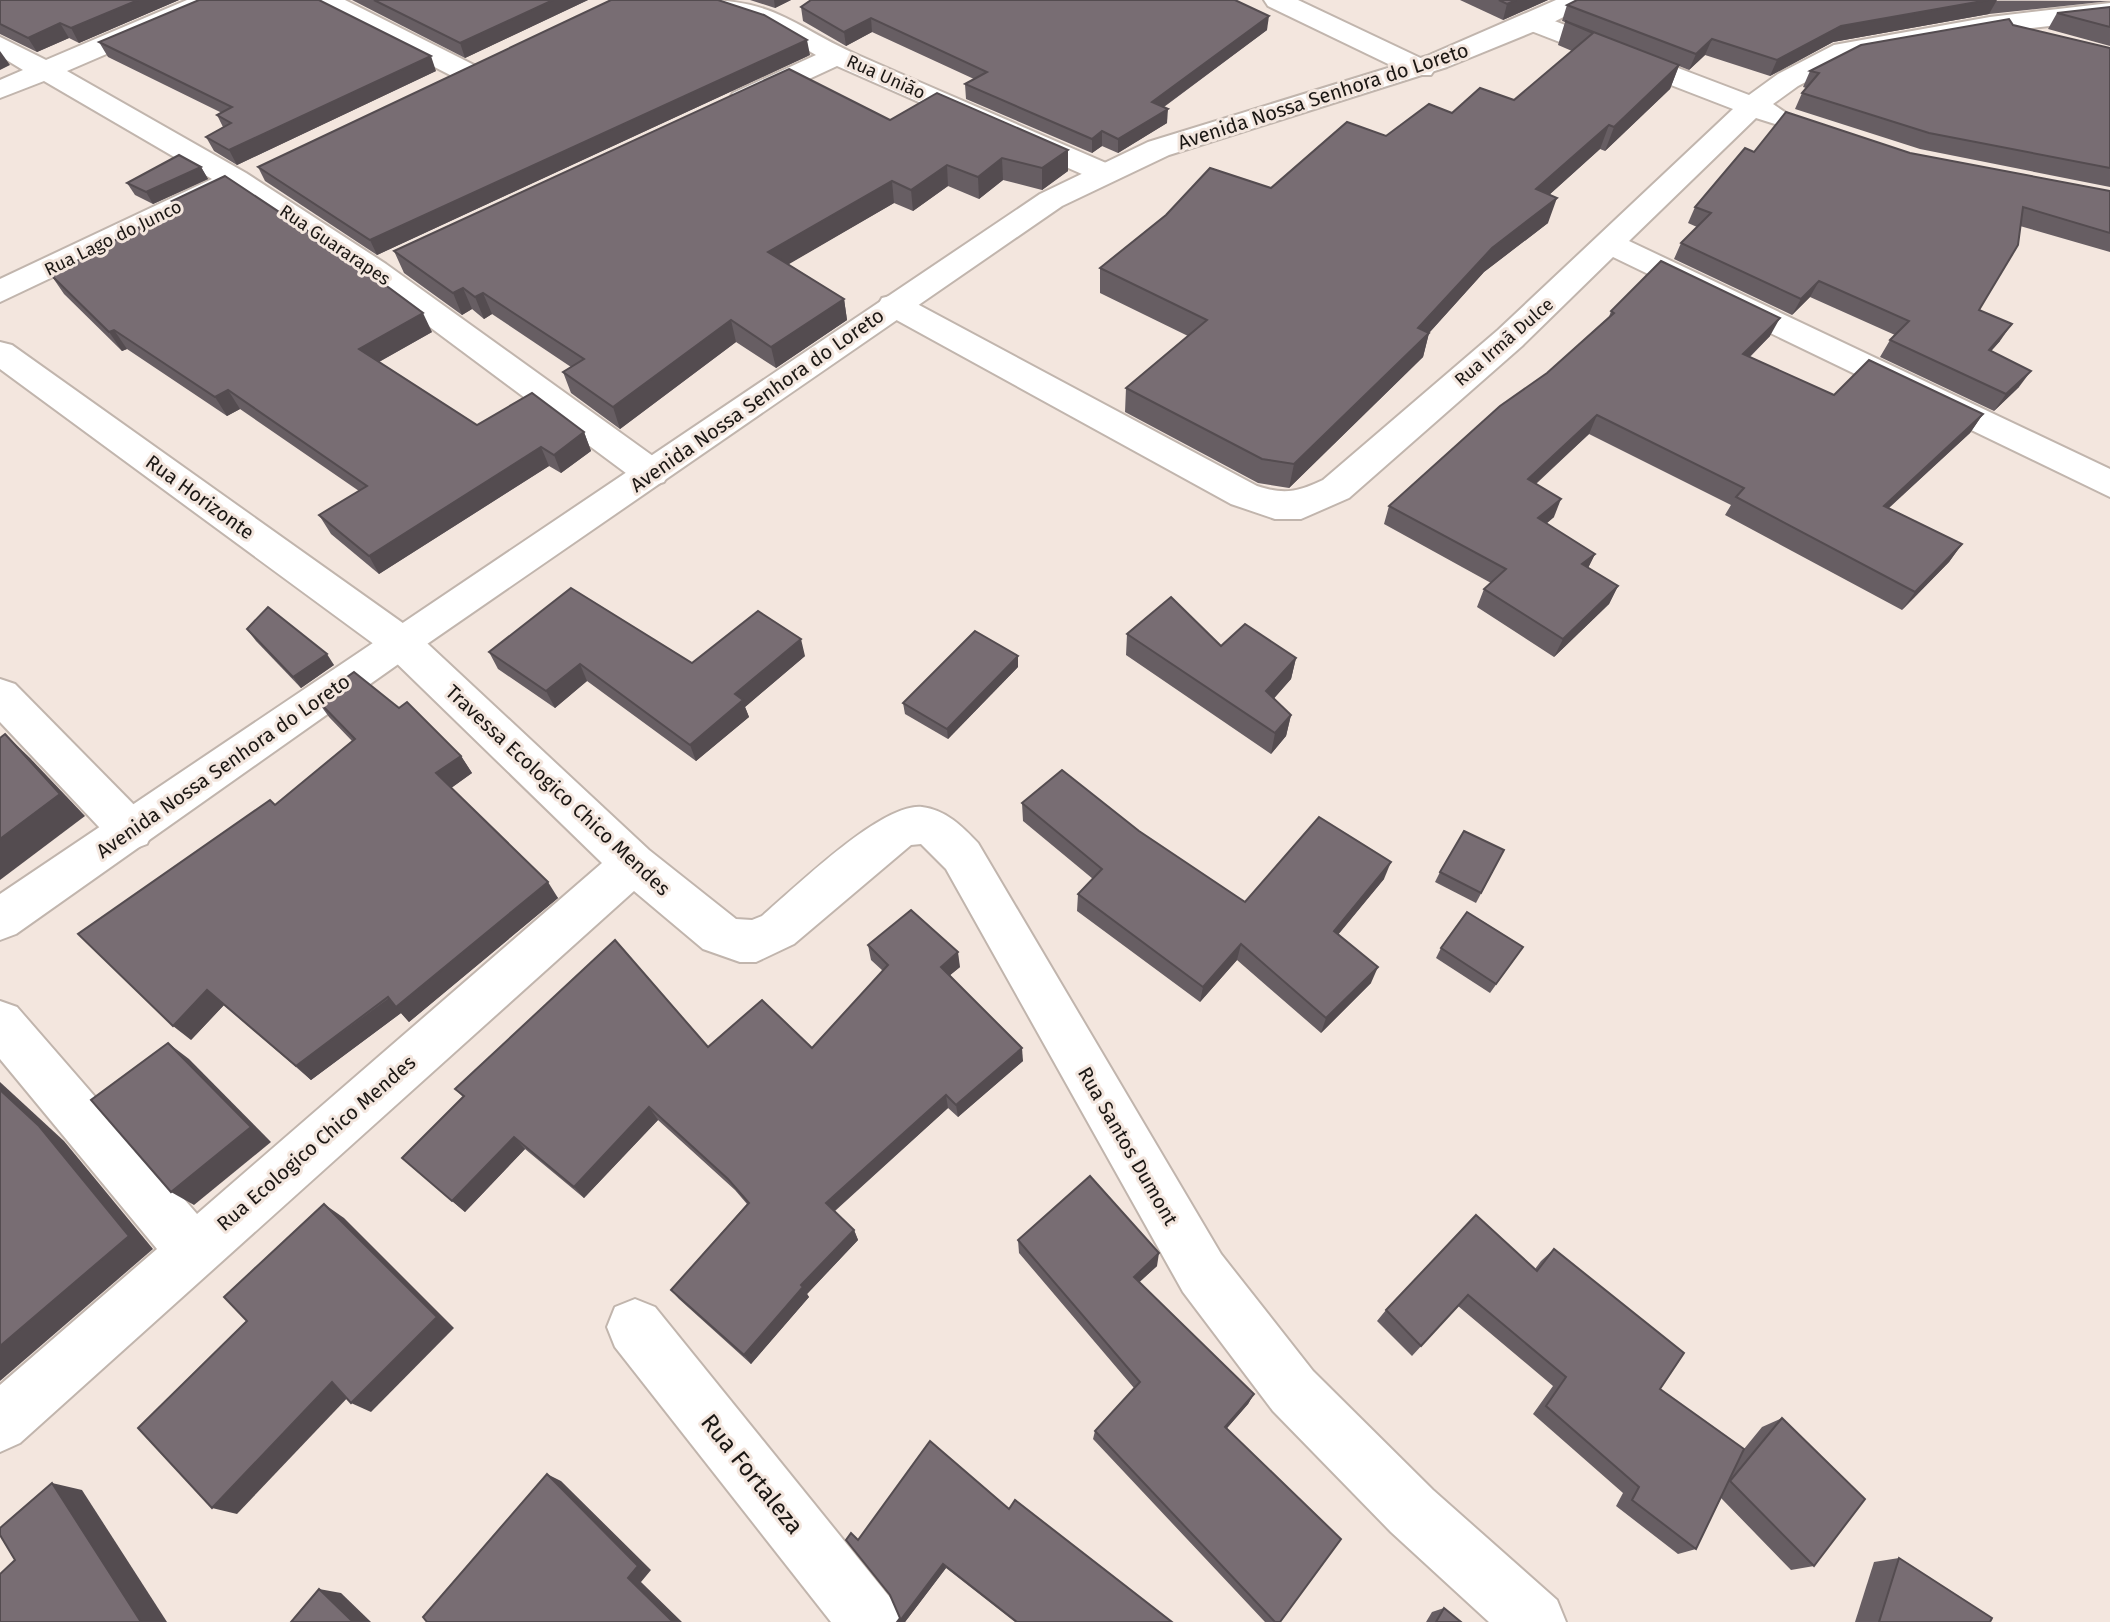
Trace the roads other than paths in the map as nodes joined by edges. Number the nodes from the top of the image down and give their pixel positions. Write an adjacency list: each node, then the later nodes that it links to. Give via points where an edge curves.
1 (209, 0): 16 (street)
2 (325, 0): 17 (street)
3 (715, 0): 8 (street, Rua União)
4 (1277, 0): 15 (street)
5 (1576, 0): 9 (street, Avenida Nossa Senhora do Loreto)
6 (804, 7): 8 (street)
7 (2108, 11): 10 (street, Rua Irmã Dulce)
8 (777, 21): 13 (street, Rua União)
9 (1535, 23): 15 (street, Avenida Nossa Senhora do Loreto); 20 (street)
10 (1990, 25): 12 (street); 20 (street, Rua Irmã Dulce, via 1844,51 1788,80)
11 (0, 45): 16 (street, Rua Guararapes)
12 (2065, 45)
13 (837, 56): 21 (street); 24 (street, Rua União)
14 (492, 58): 17 (street)
15 (1421, 69): 24 (street, Avenida Nossa Senhora do Loreto, via 1193,136)
16 (46, 70): 19 (street); 23 (street, Rua Guararapes)
17 (464, 71): 18 (street)
18 (435, 84)
19 (0, 90)
20 (1751, 107): 22 (street); 25 (street, Rua Irmã Dulce)
21 (722, 110)
22 (1803, 125)
23 (250, 172): 26 (street, Rua Lago do Junco); 29 (street, Rua Guararapes, via 389,265)
24 (1102, 172): 27 (street, Avenida Nossa Senhora do Loreto)
25 (1612, 245): 27 (street, Rua Irmã Dulce, via 1336,489 1301,506 1275,506 1244,495); 30 (street)
26 (0, 292)
27 (894, 305): 29 (street, Avenida Nossa Senhora do Loreto)
28 (0, 353): 31 (street, Rua Horizonte)
29 (651, 473): 31 (street, Avenida Nossa Senhora do Loreto)
30 (2110, 484)
31 (400, 642): 33 (street, Avenida Nossa Senhora do Loreto); 34 (street, Travessa Ecologico Chico Mendes)
32 (0, 695): 33 (street)
33 (131, 831): 35 (street, Avenida Nossa Senhora do Loreto)
34 (633, 864): 36 (street, Travessa Ecologico Chico Mendes); 38 (street, Rua Ecologico Chico Mendes)
35 (0, 920)
36 (720, 934): 42 (street, Rua Santos Dumont, via 756,941 778,930 896,831 914,824 941,833 962,856 1202,1273 1293,1391 1412,1511)
37 (0, 1023): 38 (street)
38 (193, 1250): 40 (street, Rua Ecologico Chico Mendes)
39 (635, 1327): 41 (street, Rua Fortaleza)
40 (0, 1423)
41 (870, 1622)
42 (1535, 1622)

